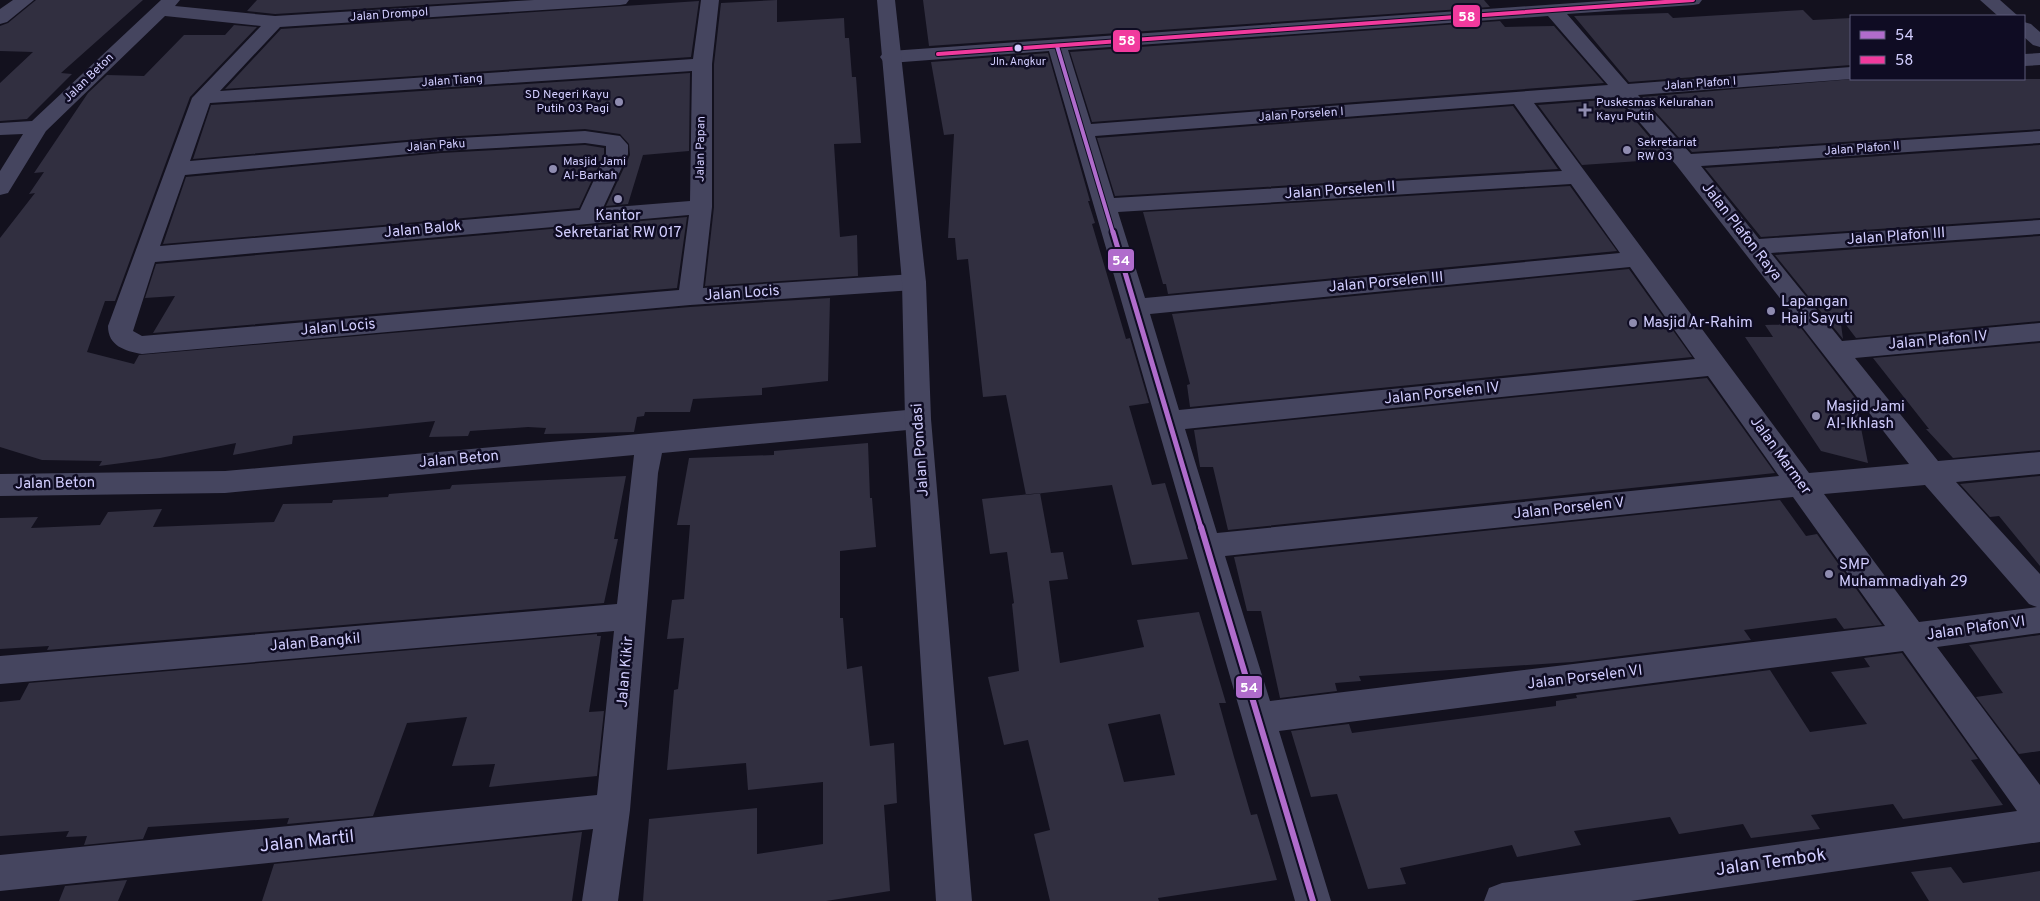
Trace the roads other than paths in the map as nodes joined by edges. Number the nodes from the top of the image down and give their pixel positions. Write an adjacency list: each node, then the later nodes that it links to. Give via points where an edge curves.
1 (25, 0): 10 (street)
2 (620, 0): 11 (street, Jalan Drompol)
3 (710, 0): 18 (street, Jalan Papan)
4 (886, 0): 15 (street, Jalan Pondasi)
5 (1693, 0): 8 (street)
6 (1989, 0): 9 (street)
7 (165, 5): 11 (street, Jalan Drompol); 23 (street, Jalan Beton)
8 (1553, 10): 14 (street); 20 (street, Jalan Plafon Raya)
9 (2008, 15)
10 (0, 18)
11 (275, 22): 21 (street, Jalan Locis)
12 (2025, 29): 13 (street)
13 (2040, 41)
14 (1057, 46): 15 (street); 25 (street)
15 (890, 57): 38 (street, Jalan Pondasi)
16 (2040, 58): 17 (street)
17 (2025, 60)
18 (702, 64): 21 (street, Jalan Tiang); 32 (street, Jalan Papan)
19 (1850, 73): 20 (street, Jalan Plafon I)
20 (1623, 90): 22 (street, Jalan Plafon I); 27 (street, Jalan Plafon Raya)
21 (202, 98): 28 (street, Jalan Locis)
22 (1520, 98): 25 (street, Jalan Porselen I); 29 (street, Jalan Marmer)
23 (38, 127): 24 (street); 30 (street, Jalan Beton)
24 (0, 129)
25 (1082, 131): 31 (street)
26 (2040, 137): 27 (street, Jalan Plafon II)
27 (1685, 161): 35 (street, Jalan Plafon Raya)
28 (176, 169): 33 (street, Jalan Paku, via 442,145 585,137 613,140 617,154); 36 (street, Jalan Locis)
29 (1576, 176): 31 (street, Jalan Porselen II); 37 (street, Jalan Marmer)
30 (0, 188)
31 (1105, 206): 40 (street)
32 (701, 207): 33 (street, Jalan Balok); 39 (street, Jalan Papan)
33 (589, 215): 36 (street, Jalan Balok)
34 (2040, 227): 35 (street, Jalan Plafon III)
35 (1752, 247): 42 (street, Jalan Plafon Raya)
36 (146, 255): 39 (street, Jalan Locis, via 120,326 124,340 142,345)
37 (1637, 259): 40 (street, Jalan Porselen III); 43 (street, Jalan Marmer)
38 (914, 282): 39 (street, Jalan Locis); 44 (street, Jalan Pondasi)
39 (690, 297)
40 (1135, 307): 45 (street)
41 (2040, 332): 42 (street, Jalan Plafon IV)
42 (1835, 351): 48 (street, Jalan Plafon Raya)
43 (1714, 366): 45 (street, Jalan Porselen IV); 50 (street, Jalan Marmer)
44 (918, 419): 46 (street, Jalan Beton); 63 (street, Jalan Pondasi)
45 (1169, 421): 51 (street)
46 (650, 443): 49 (street, Jalan Beton, via 225,482); 53 (street, Jalan Kikir, via 644,473)
47 (2040, 463): 48 (street, Jalan Porselen V)
48 (1933, 475): 50 (street, Jalan Porselen V); 52 (street, Jalan Plafon Raya)
49 (0, 485)
50 (1801, 485): 51 (street, Jalan Porselen V); 55 (street, Jalan Marmer)
51 (1206, 546): 57 (street)
52 (2040, 595)
53 (630, 616): 56 (street, Jalan Bangkil); 58 (street, Jalan Kikir)
54 (2040, 620): 55 (street, Jalan Plafon VI)
55 (1912, 638): 57 (street, Jalan Porselen VI); 59 (street, Jalan Marmer)
56 (0, 670)
57 (1258, 718): 64 (street)
58 (613, 810): 61 (street, Jalan Martil); 62 (street, Jalan Kikir)
59 (2040, 814)
60 (2040, 825): 65 (street, Jalan Tembok)
61 (0, 873)
62 (600, 901)
63 (954, 901)
64 (1313, 901)
65 (1502, 901)

